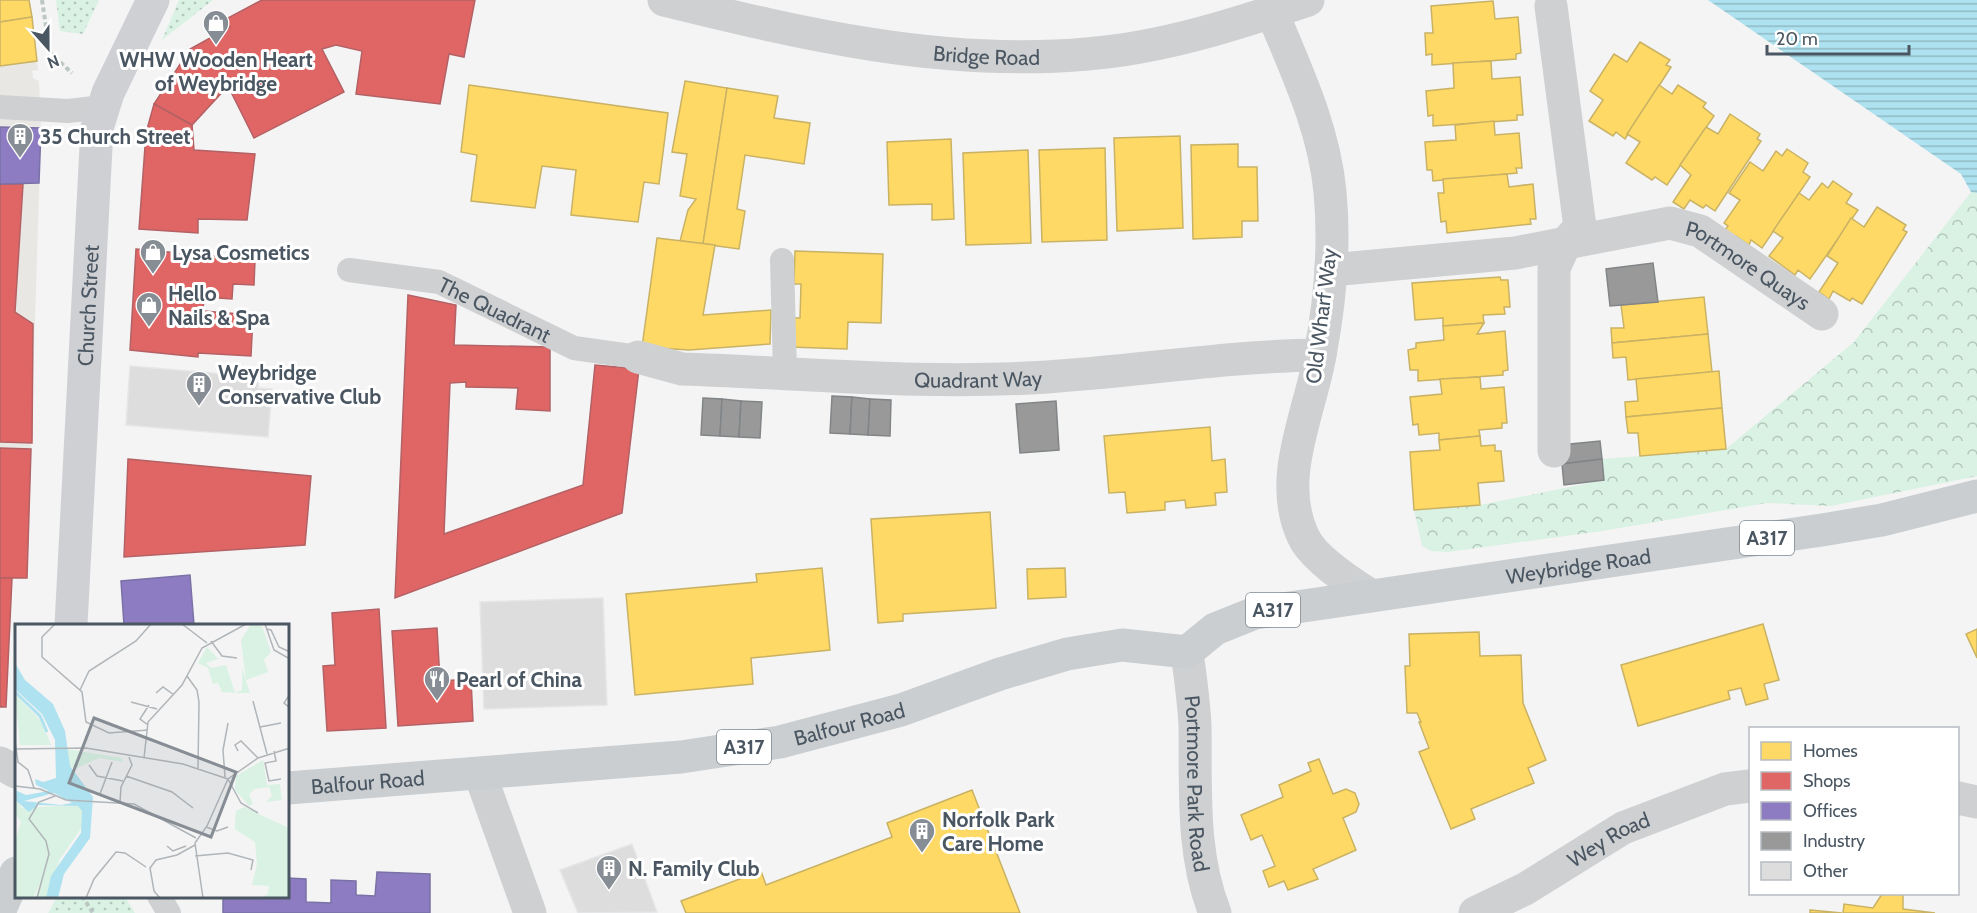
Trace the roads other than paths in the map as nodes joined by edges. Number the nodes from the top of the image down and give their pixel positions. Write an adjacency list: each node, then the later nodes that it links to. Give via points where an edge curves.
1 (153, 0): 7 (main road, Church Street, via 126,51)
2 (664, 0): 5 (street, Bridge Road, via 800,32 910,51 974,56 1088,54 1169,41)
3 (1308, 0): 5 (street, Bridge Road)
4 (1551, 6): 8 (street, via 1580,227)
5 (1272, 12): 11 (street, Old Wharf Way, via 1306,93 1325,160 1330,193)
6 (0, 107): 7 (lane, via 68,111)
7 (104, 108): 19 (main road, Church Street, via 97,128)
8 (1565, 244): 11 (street, Portmore Quays, via 1515,254); 12 (street, Portmore Quays, via 1670,223 1700,231); 16 (street, via 1554,268)
9 (782, 260): 15 (lane)
10 (349, 270): 14 (lane, The Quadrant, via 439,282 574,348)
11 (1331, 270): 13 (street, Old Wharf Way)
12 (1822, 314)
13 (1320, 355): 15 (street, Quadrant Way, via 1267,356 1047,377); 18 (street, Old Wharf Way, via 1294,464 1293,508 1304,538 1338,574)
14 (638, 357): 15 (street, Quadrant Way, via 682,369)
15 (784, 373)
16 (1554, 451)
17 (1977, 496): 18 (main road, Weybridge Road / A317, via 1892,518 1822,530)
18 (1370, 596): 20 (main road, Weybridge Road / A317, via 1255,613 1215,629)
19 (71, 624)
20 (1187, 652): 23 (main road, Balfour Road / A317, via 1122,645 1067,654 901,710 780,742 681,757); 33 (street, Portmore Park Road, via 1195,723 1200,863)
21 (0, 763): 22 (street)
22 (15, 771)
23 (480, 774): 25 (main road, Balfour Road / A317); 32 (street)
24 (1749, 786): 34 (street, Wey Road, via 1725,789 1623,828 1525,890)
25 (290, 788)
26 (1959, 798): 27 (street)
27 (1977, 802)
28 (15, 875): 30 (main road)
29 (160, 898): 31 (lane)
30 (0, 910)
31 (169, 913)
32 (530, 913)
33 (1215, 913)
34 (1475, 913)

